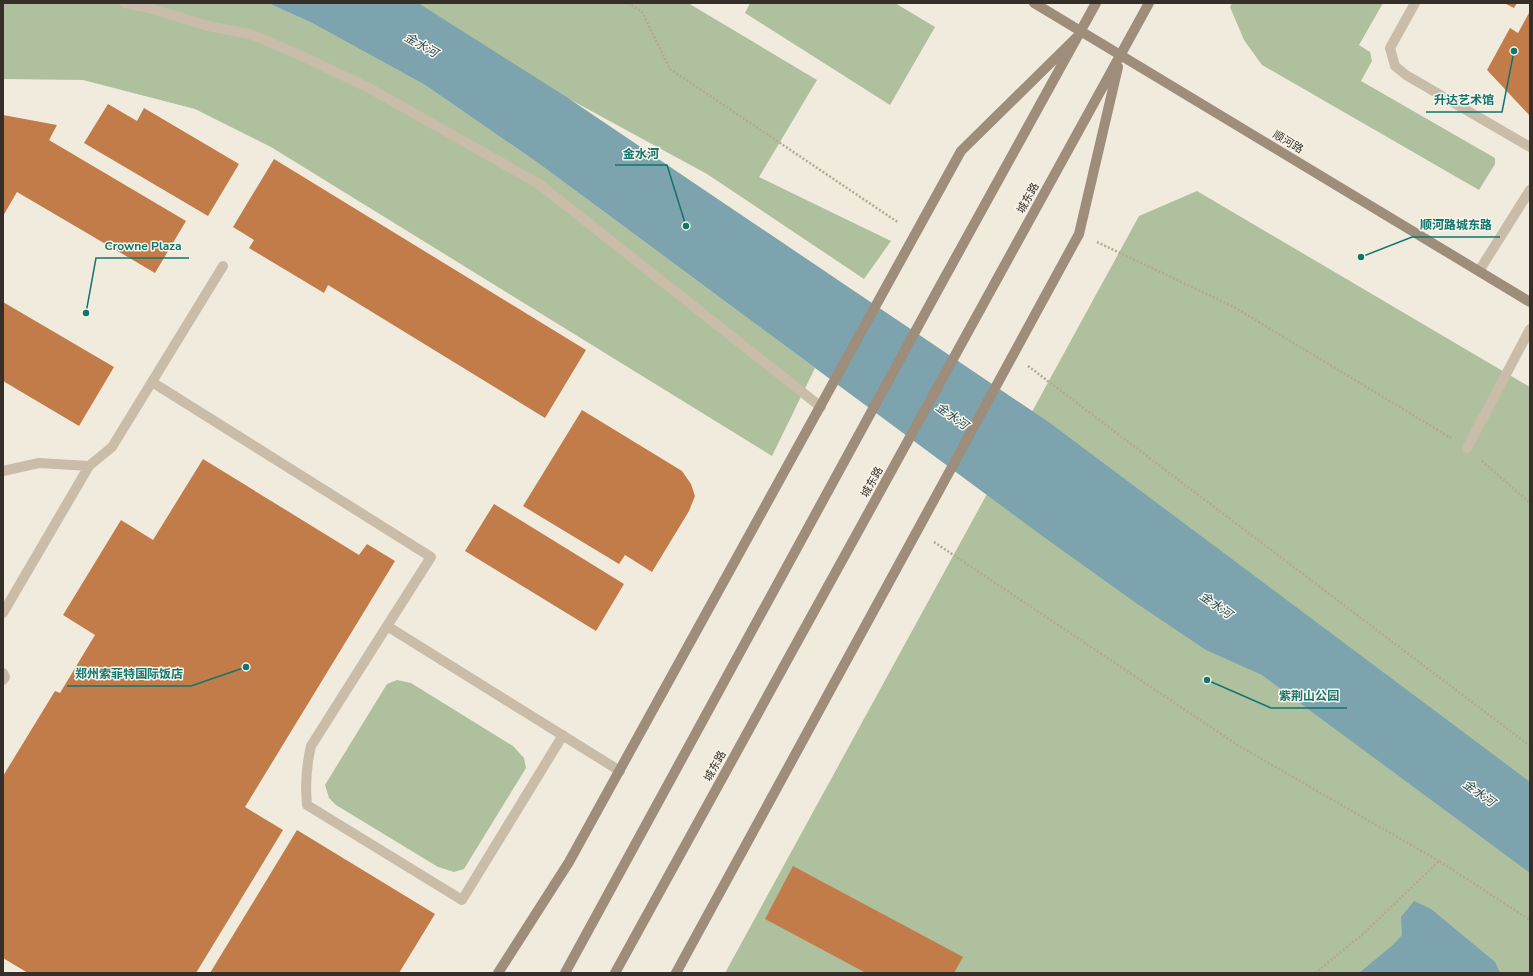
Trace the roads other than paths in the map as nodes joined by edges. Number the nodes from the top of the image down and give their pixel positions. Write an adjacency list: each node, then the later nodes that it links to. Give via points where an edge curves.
1 (125, 3): 15 (lane, via 208,26 250,34 302,56 371,89 539,184)
2 (1034, 3): 6 (street, 顺河路)
3 (1096, 3): 6 (street)
4 (1150, 3): 7 (street, 城东路)
5 (1415, 3): 8 (lane, via 1390,48 1395,66 1406,75)
6 (1079, 34): 7 (street, 顺河路); 15 (street, via 961,151); 26 (street)
7 (1120, 55): 11 (street, 顺河路); 27 (street, 城东路); 28 (street, via 1079,234)
8 (1530, 147)
9 (1530, 190): 11 (lane)
10 (223, 266): 14 (lane)
11 (1479, 271): 12 (street, 顺河路)
12 (1530, 302)
13 (1530, 329): 16 (lane)
14 (152, 382): 17 (lane, via 112,446); 20 (lane, via 431,556)
15 (821, 407): 24 (street)
16 (1467, 448)
17 (89, 466): 18 (lane, via 39,463); 19 (lane)
18 (3, 471)
19 (3, 613)
20 (387, 626): 23 (lane); 23 (lane, via 311,746 306,768 307,805 462,900)
21 (3, 673): 22 (lane)
22 (3, 680)
23 (563, 735): 24 (lane)
24 (620, 771): 25 (street, via 569,862)
25 (498, 973)
26 (565, 973)
27 (615, 973)
28 (676, 973)

